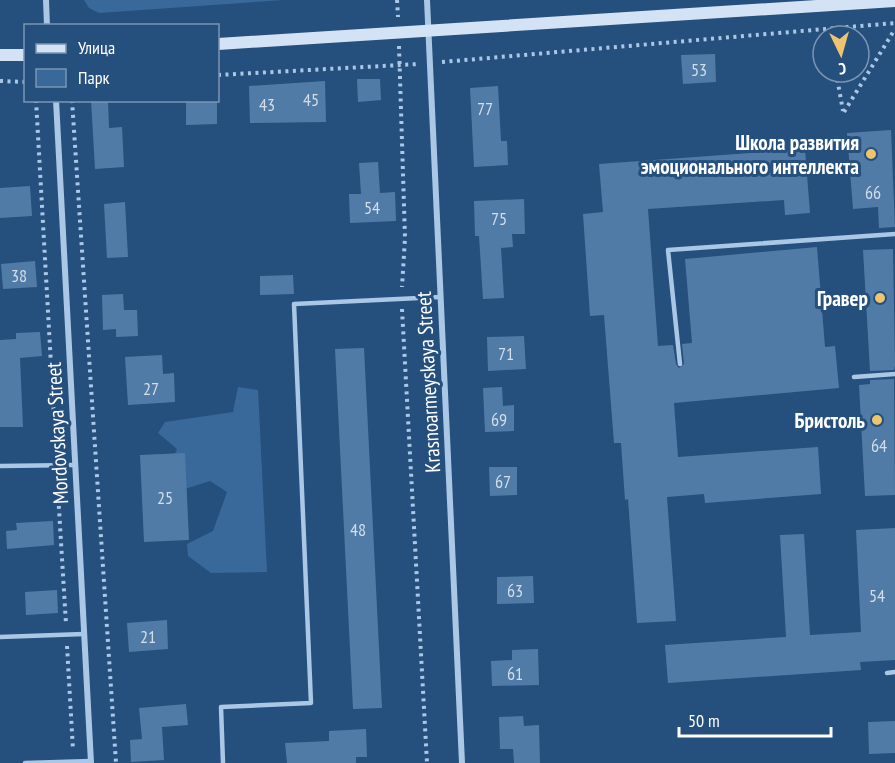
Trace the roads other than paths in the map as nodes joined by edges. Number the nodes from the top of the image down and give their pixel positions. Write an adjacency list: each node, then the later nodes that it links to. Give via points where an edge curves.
1 (46, 0): 4 (street)
2 (427, 0): 5 (street, Krasnoarmeyskaya Street)
3 (895, 1): 5 (main road)
4 (47, 24)
5 (430, 32): 6 (main road); 11 (street, Krasnoarmeyskaya Street)
6 (219, 45)
7 (0, 55): 8 (main road)
8 (24, 55)
9 (56, 102): 15 (street, Mordovskaya Street)
10 (895, 234): 12 (lane, via 668,250)
11 (440, 297): 24 (lane, via 294,304 311,703 221,707); 25 (street, Krasnoarmeyskaya Street)
12 (680, 364)
13 (895, 374): 14 (lane)
14 (854, 377)
15 (75, 465): 16 (lane); 17 (street, Mordovskaya Street)
16 (0, 466)
17 (84, 633): 18 (lane); 22 (street, Mordovskaya Street)
18 (0, 637)
19 (895, 672): 20 (lane)
20 (887, 673)
21 (74, 762): 22 (lane); 23 (lane)
22 (91, 762)
23 (25, 763)
24 (223, 763)
25 (462, 763)

